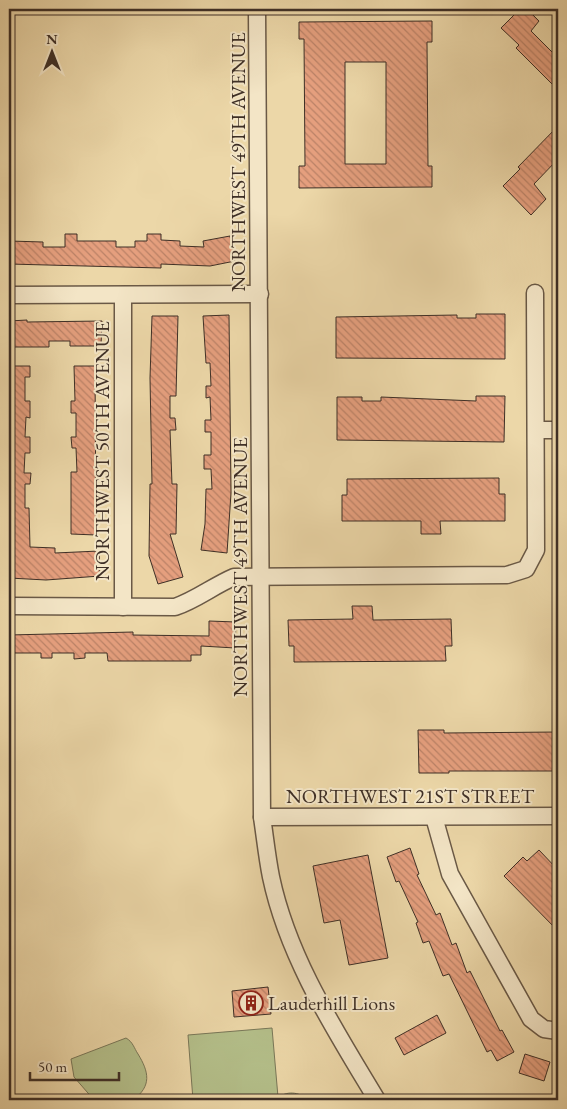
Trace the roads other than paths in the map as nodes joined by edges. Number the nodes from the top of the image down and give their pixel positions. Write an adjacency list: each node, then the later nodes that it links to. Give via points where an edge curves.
1 (258, 9): 3 (street, NORTHWEST 49TH AVENUE)
2 (536, 293): 6 (street)
3 (260, 294): 5 (street); 8 (street, NORTHWEST 49TH AVENUE)
4 (9, 295): 5 (street)
5 (124, 295): 10 (street, NORTHWEST 50TH AVENUE)
6 (536, 430): 7 (street); 8 (street, via 536,550 526,569 507,575)
7 (558, 430)
8 (262, 578): 10 (street, via 234,577 193,601 175,607); 12 (street, NORTHWEST 49TH AVENUE)
9 (9, 606): 10 (street)
10 (124, 606)
11 (558, 816): 13 (street, NORTHWEST 21ST STREET)
12 (262, 817): 13 (street, NORTHWEST 21ST STREET); 15 (street, NORTHWEST 49TH AVENUE, via 271,878 294,950)
13 (434, 817): 14 (street, via 450,874 463,899 531,1019)
14 (551, 1030)
15 (376, 1100)

